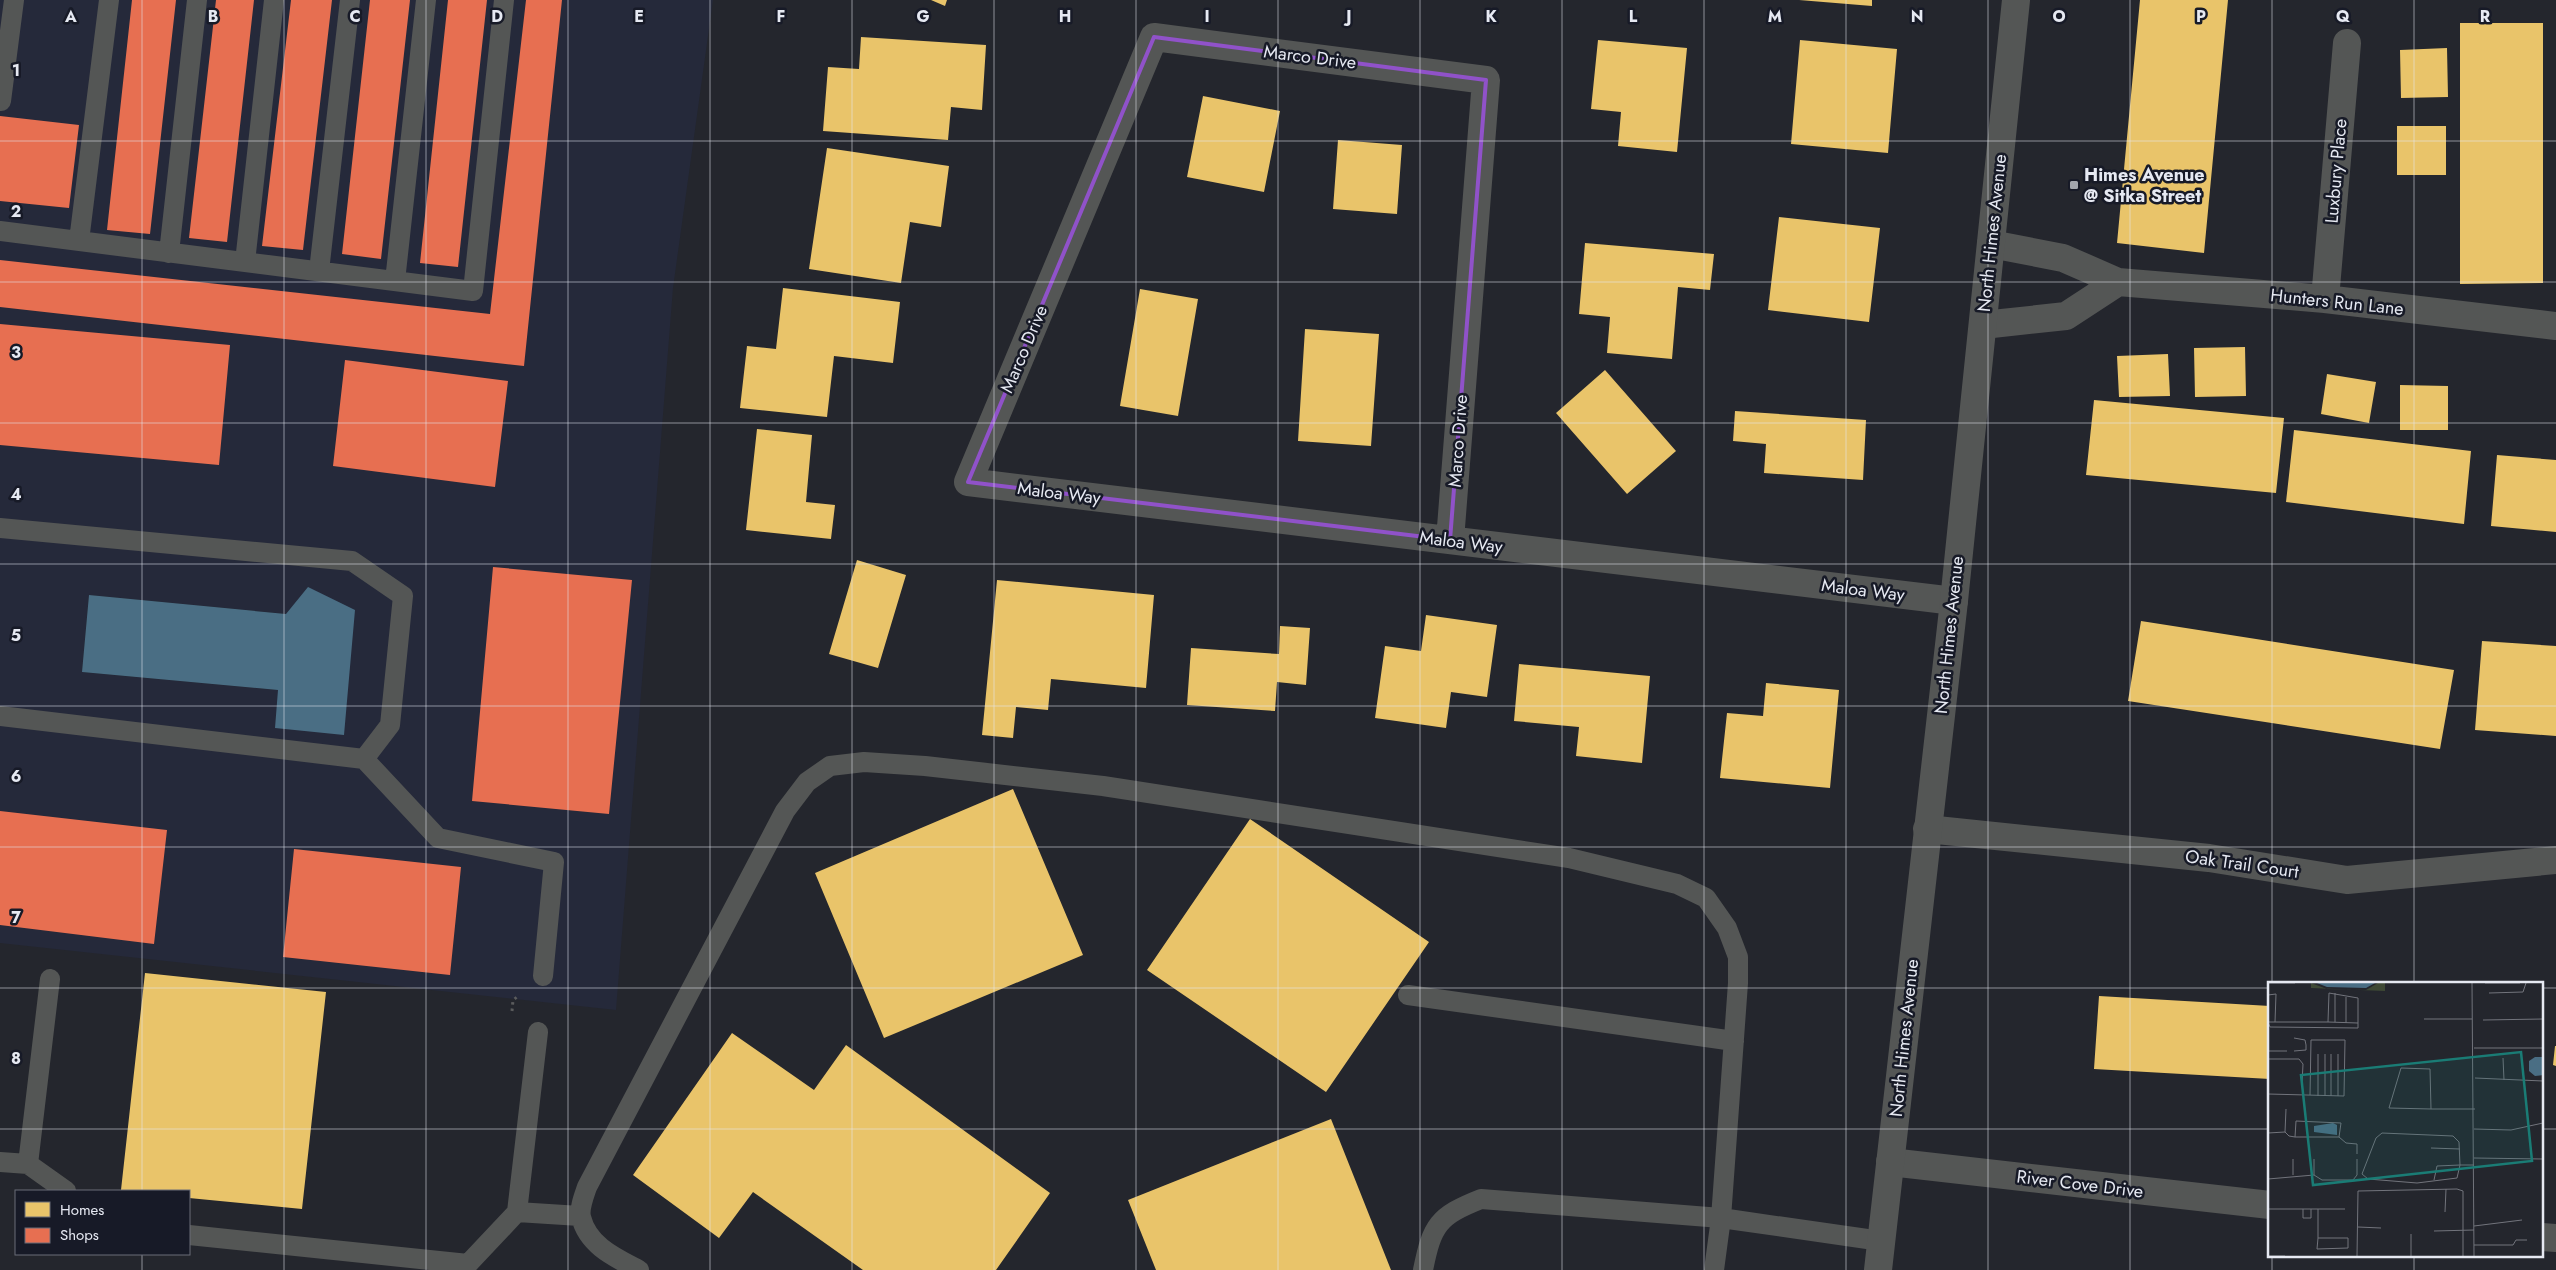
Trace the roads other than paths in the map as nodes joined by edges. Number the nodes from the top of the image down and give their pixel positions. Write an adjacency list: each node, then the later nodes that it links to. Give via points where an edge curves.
1 (14, 0): 10 (lane)
2 (109, 0): 12 (lane)
3 (196, 0): 14 (lane)
4 (274, 0): 15 (lane)
5 (350, 0): 16 (lane)
6 (426, 0): 17 (lane)
7 (504, 0): 17 (lane, via 473,291)
8 (2016, 0): 13 (street, North Himes Avenue)
9 (2347, 43): 19 (street, Luxbury Place)
10 (1, 101)
11 (0, 231): 12 (lane)
12 (79, 241): 14 (lane)
13 (1991, 244): 18 (street, Hunters Run Lane, via 2063,258); 20 (street, North Himes Avenue)
14 (169, 252): 15 (lane)
15 (245, 262): 16 (lane)
16 (319, 271): 17 (lane)
17 (395, 281)
18 (2118, 282): 19 (street, Hunters Run Lane); 20 (street, via 2066,316)
19 (2325, 299): 21 (street, Hunters Run Lane)
20 (1983, 326): 25 (street, North Himes Avenue)
21 (2556, 326)
22 (968, 482): 24 (street, Maloa Way); 24 (street, Marco Drive, via 1154,37 1486,80)
23 (0, 528): 27 (lane, via 352,561 403,596 390,725)
24 (1450, 540): 25 (street, Maloa Way)
25 (1954, 601): 28 (street, North Himes Avenue)
26 (0, 716): 27 (lane)
27 (364, 759): 30 (lane, via 438,838 554,862)
28 (1927, 829): 29 (street, Oak Trail Court, via 2208,858 2346,880); 36 (street, North Himes Avenue)
29 (2556, 860)
30 (543, 976)
31 (50, 980): 37 (lane)
32 (1408, 995): 34 (lane)
33 (538, 1032): 40 (lane)
34 (1734, 1041): 41 (lane, via 1738,957 1730,935 1706,898 1677,884 1569,858 1103,786 925,766 864,762 830,766 807,782 785,811 587,1187); 42 (lane)
35 (0, 1162): 37 (lane)
36 (1890, 1162): 39 (street, River Cove Drive); 44 (street, North Himes Avenue)
37 (28, 1164): 38 (lane)
38 (65, 1190)
39 (2268, 1205)
40 (517, 1212): 41 (lane); 43 (lane, via 468,1264)
41 (580, 1216): 45 (lane, via 589,1235 604,1252)
42 (1722, 1218): 44 (lane); 46 (lane, via 1481,1199 1456,1209 1439,1222 1428,1243); 47 (lane)
43 (190, 1235)
44 (1881, 1241): 48 (street, North Himes Avenue)
45 (639, 1270)
46 (1423, 1270)
47 (1714, 1270)
48 (1878, 1270)

